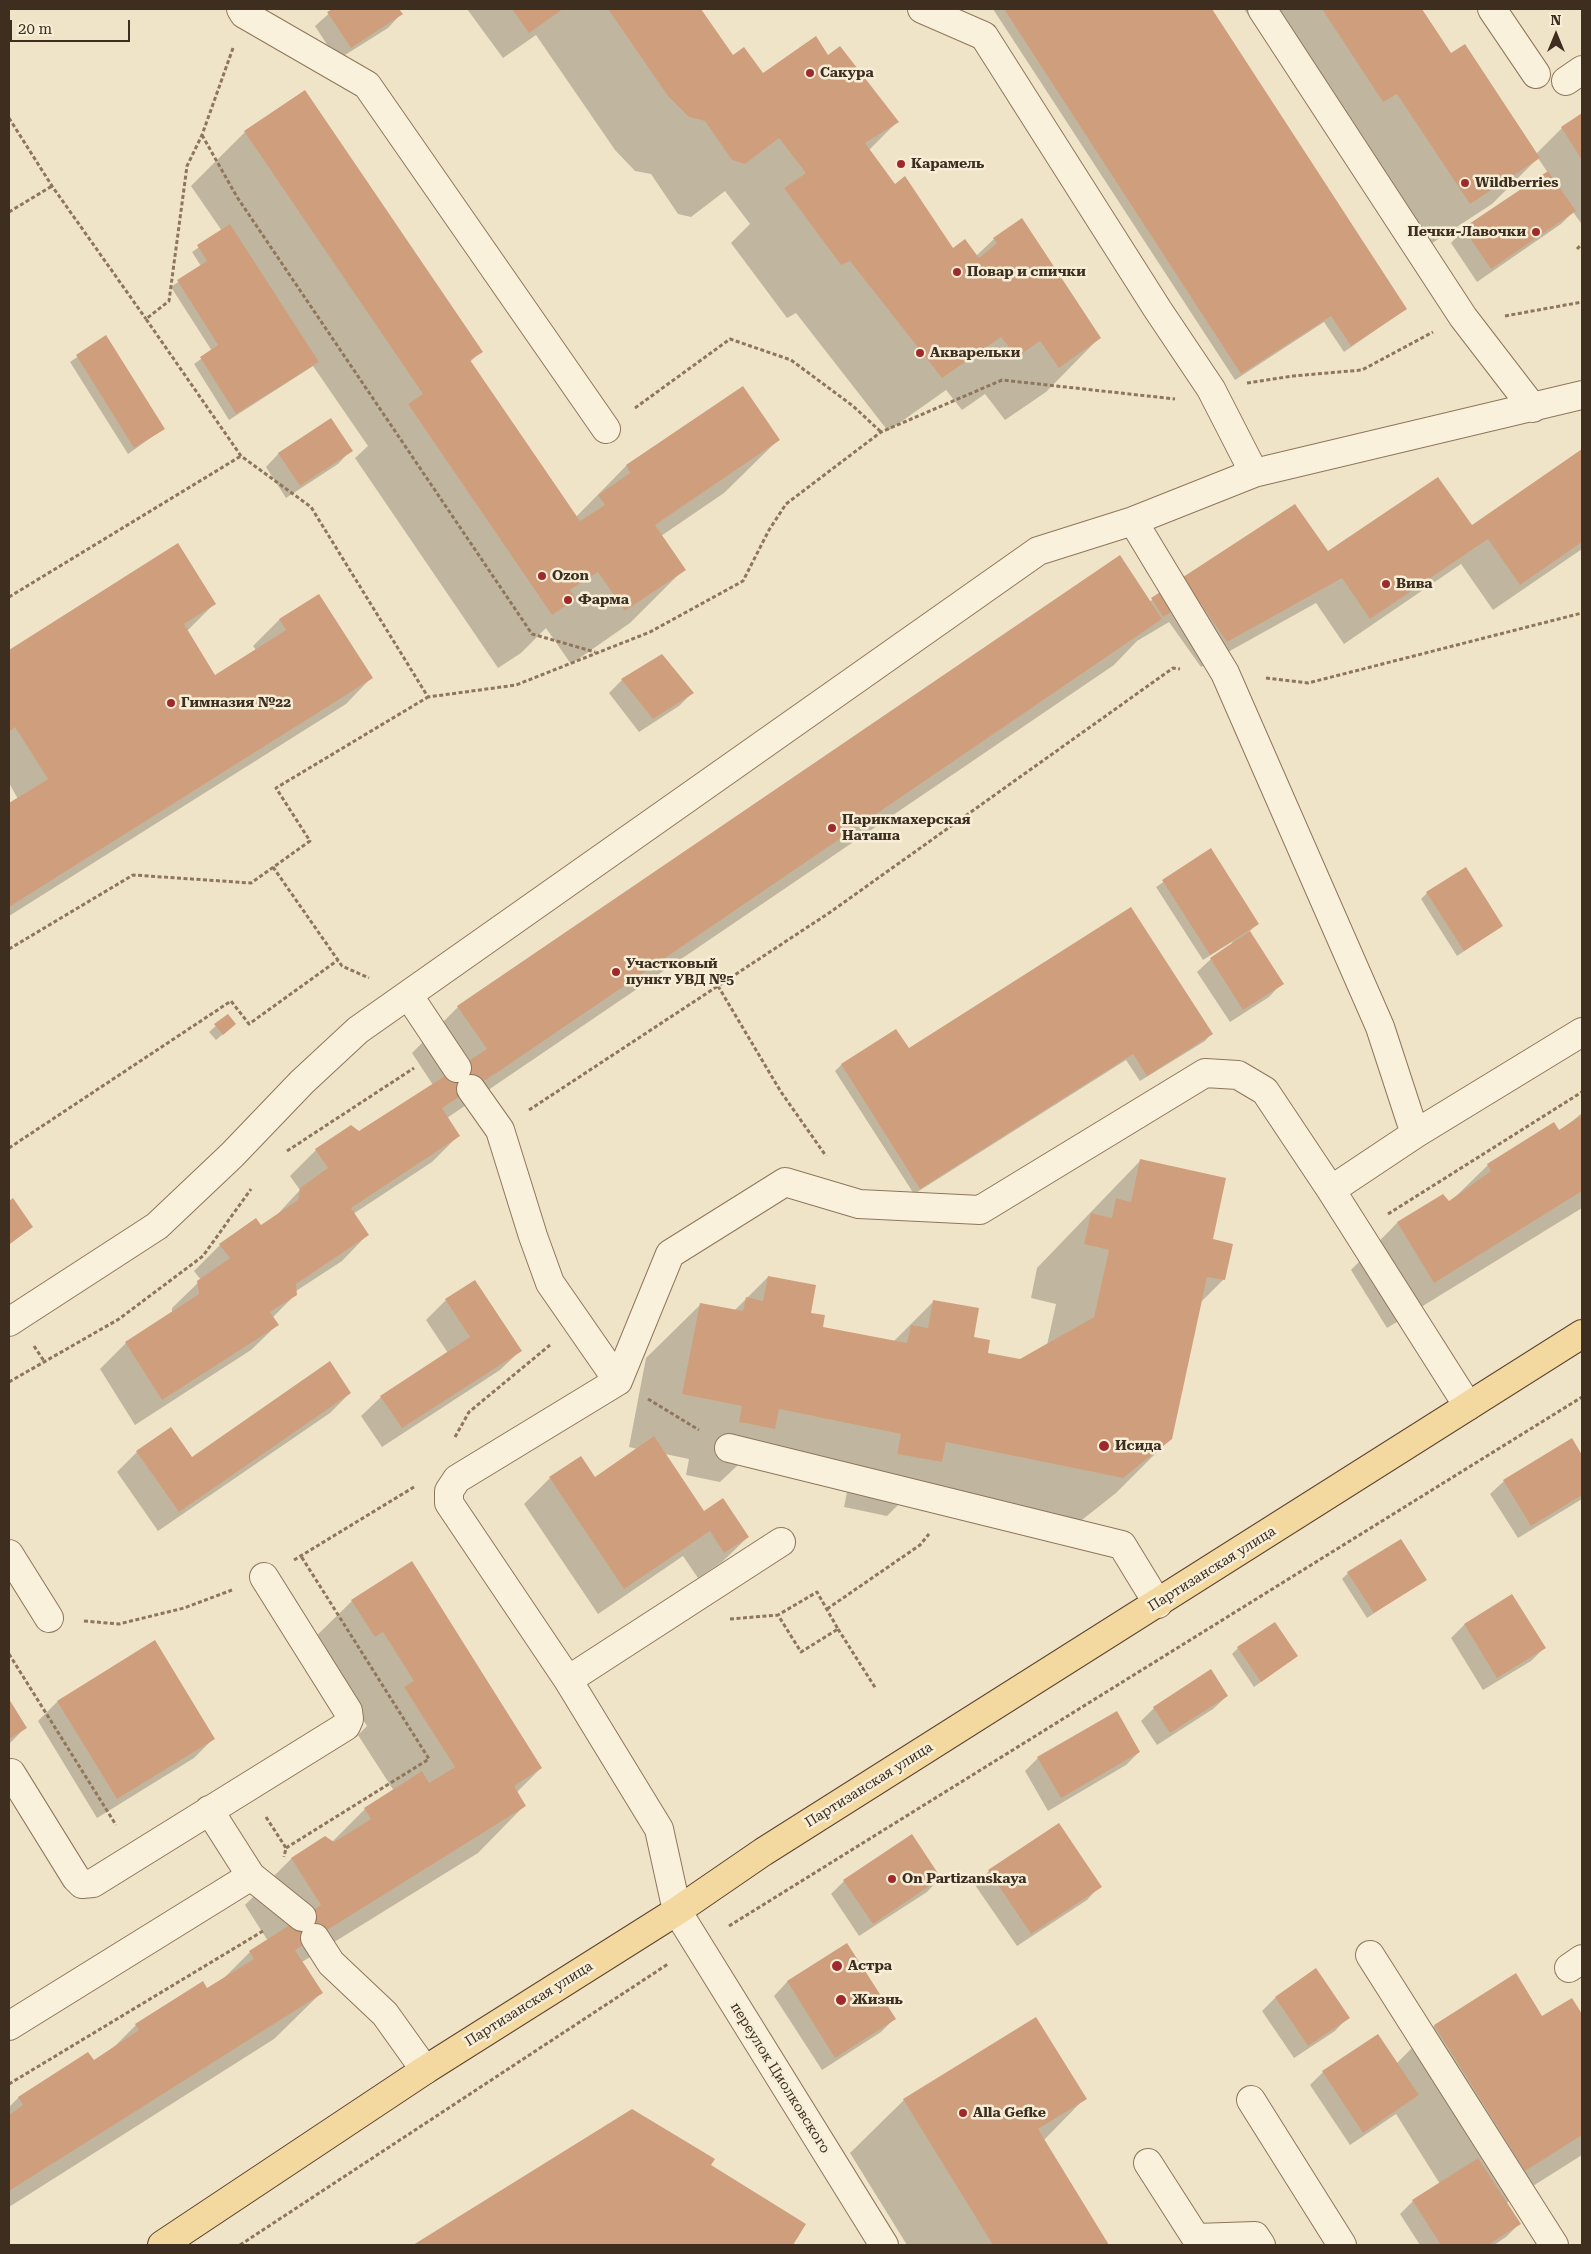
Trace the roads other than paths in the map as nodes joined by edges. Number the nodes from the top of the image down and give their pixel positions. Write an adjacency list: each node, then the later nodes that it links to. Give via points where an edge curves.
1 (922, 9): 9 (street, via 984,36 1211,389)
2 (1262, 9): 7 (street, via 1463,317)
3 (1492, 9): 5 (street)
4 (243, 12): 8 (street, via 367,85)
5 (1536, 74)
6 (1582, 395): 7 (street)
7 (1533, 408): 9 (street)
8 (606, 429)
9 (1254, 473): 10 (street)
10 (1133, 521): 11 (street, via 1038,552); 13 (street, via 1225,672 1380,1027)
11 (409, 996): 15 (street, via 358,1030 157,1226); 17 (street, via 500,1130 550,1282)
12 (1582, 1032): 13 (street)
13 (1415, 1134): 14 (street)
14 (1331, 1190): 17 (street, via 1265,1091 1238,1075 1204,1073 980,1210 859,1204 785,1182 670,1254); 18 (street)
15 (9, 1322)
16 (1582, 1334): 18 (main road, Партизанская улица)
17 (618, 1381): 25 (street, переулок Циолковского, via 457,1478 450,1490 449,1503)
18 (1468, 1406): 23 (main road, Партизанская улица)
19 (728, 1448): 23 (street, via 1122,1545)
20 (781, 1542): 25 (street)
21 (9, 1554): 24 (street)
22 (264, 1578): 27 (street, via 348,1711 349,1719 346,1726)
23 (1158, 1604): 29 (main road, Партизанская улица, via 763,1852)
24 (49, 1618)
25 (568, 1680): 29 (street, переулок Циолковского, via 659,1829)
26 (11, 1774): 27 (street, via 82,1884 93,1883)
27 (209, 1810): 28 (street)
28 (251, 1876): 31 (street); 32 (street, via 309,1928 331,1963 385,2014)
29 (677, 1911): 32 (main road, Партизанская улица); 36 (street, переулок Циолковского)
30 (1370, 1955): 39 (street)
31 (9, 2026)
32 (425, 2070): 35 (main road, Партизанская улица)
33 (1251, 2100): 38 (street)
34 (1148, 2163): 37 (street, via 1196,2238 1255,2236)
35 (162, 2245)
36 (884, 2245)
37 (1261, 2245)
38 (1342, 2245)
39 (1554, 2245)

